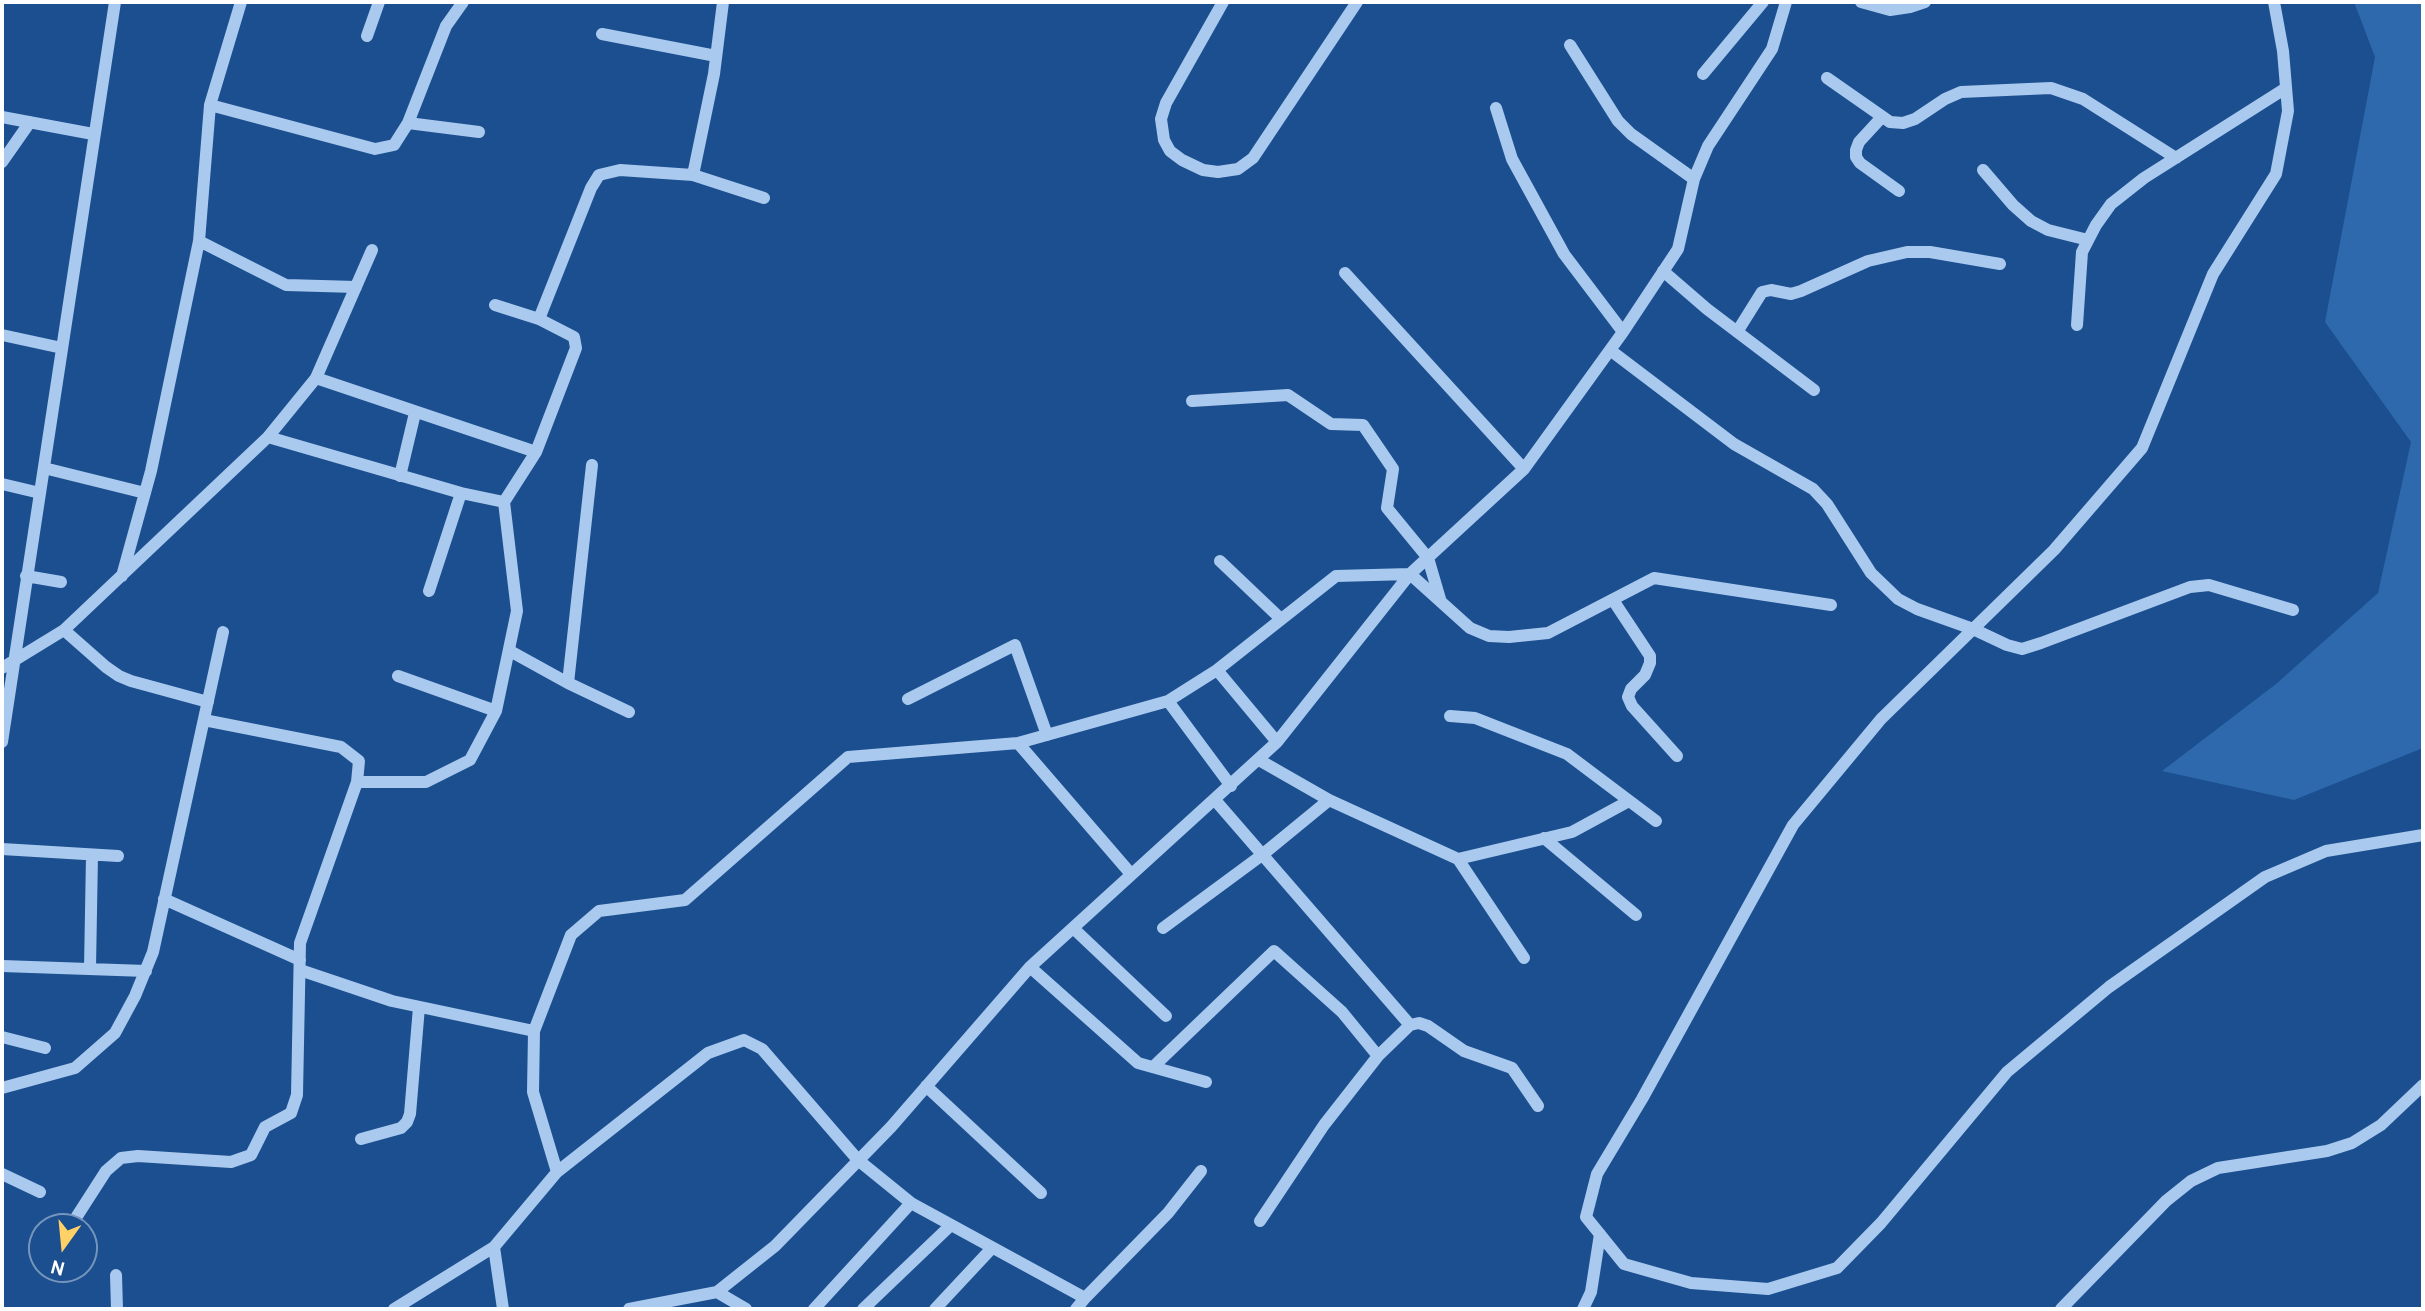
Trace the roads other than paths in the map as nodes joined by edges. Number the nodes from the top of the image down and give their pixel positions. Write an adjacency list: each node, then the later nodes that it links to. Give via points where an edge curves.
1 (115, 2): 27 (street)
2 (379, 2): 14 (street)
3 (463, 2): 25 (street, via 446,26)
4 (723, 2): 16 (street)
5 (1223, 2): 6 (street, via 1161,120 1170,151 1203,170 1238,169 1253,158)
6 (1357, 2)
7 (1763, 2): 17 (street)
8 (1786, 2): 32 (street, via 1773,49 1708,146)
9 (1861, 2): 10 (street, via 1890,9)
10 (1925, 2)
11 (2274, 2): 19 (street)
12 (236, 3): 20 (street)
13 (602, 34): 16 (street)
14 (367, 36)
15 (1570, 45): 32 (street, via 1618,121)
16 (716, 56): 31 (street)
17 (1703, 74)
18 (1827, 78): 23 (street)
19 (2286, 88): 28 (street); 77 (street, via 2288,111 2276,174 2213,274 2142,448 2054,550)
20 (210, 105): 25 (street, via 375,149 394,145); 36 (street)
21 (1496, 108): 45 (street, via 1512,159 1564,254)
22 (2, 117): 24 (street)
23 (1882, 117): 28 (street, via 1903,124 1961,92 2051,88 2083,99); 33 (street, via 1859,142 1856,157)
24 (30, 122): 27 (street); 29 (street)
25 (408, 124): 26 (street)
26 (479, 132)
27 (93, 134): 48 (street)
28 (2176, 158): 35 (street, via 2111,204)
29 (2, 162)
30 (1983, 170): 35 (street, via 2031,221)
31 (693, 175): 34 (street); 43 (street, via 620,170 599,175)
32 (1693, 179): 39 (street, via 1678,249)
33 (1899, 191)
34 (764, 198)
35 (2088, 240): 44 (street, via 2082,252)
36 (200, 241): 41 (street, via 286,285); 62 (street)
37 (372, 250): 41 (street)
38 (2000, 264): 46 (street, via 1930,252 1868,261 1791,294 1762,292)
39 (1663, 271): 45 (street); 46 (street)
40 (1345, 272): 58 (street)
41 (356, 287): 50 (street)
42 (495, 305): 43 (street)
43 (539, 319): 55 (street, via 574,337 576,348)
44 (2077, 325)
45 (1623, 332): 49 (street)
46 (1737, 332): 51 (street)
47 (2, 334): 48 (street)
48 (62, 348): 57 (street)
49 (1610, 350): 58 (street); 77 (street, via 1734,444 1813,489 1871,573 1898,599)
50 (316, 378): 53 (street); 54 (street)
51 (1814, 390)
52 (1192, 401): 65 (street, via 1288,395 1331,424 1363,425 1393,469 1387,508)
53 (415, 413): 55 (street); 59 (street)
54 (268, 437): 59 (street); 69 (street)
55 (536, 452): 64 (street)
56 (592, 465): 85 (street)
57 (44, 468): 61 (street); 62 (street)
58 (1524, 469): 65 (street)
59 (400, 475): 63 (street)
60 (2, 484): 61 (street)
61 (40, 493): 68 (street)
62 (145, 493): 69 (street)
63 (461, 494): 64 (street); 71 (street)
64 (504, 502): 80 (street, via 517,611)
65 (1428, 558): 67 (street); 73 (street)
66 (1220, 561): 76 (street)
67 (1410, 574): 73 (street); 76 (street, via 1336,576); 95 (street)
68 (26, 576): 70 (street); 81 (street)
69 (122, 576): 78 (street)
70 (61, 582)
71 (429, 592)
72 (1614, 600): 73 (street, via 1548,633 1509,637 1489,636 1470,628); 74 (street, via 1654,578); 97 (street, via 1650,656 1645,676 1628,697)
73 (1441, 602)
74 (1832, 605)
75 (2293, 610): 77 (street, via 2209,585 2190,587 2022,649)
76 (1281, 619): 83 (street)
77 (1973, 629): 147 (street, via 1881,719 1793,825 1597,1174 1586,1217)
78 (64, 630): 81 (street); 88 (street, via 119,676)
79 (223, 632): 88 (street)
80 (510, 651): 85 (street); 89 (street)
81 (15, 661): 82 (street); 94 (street)
82 (2, 668)
83 (1217, 670): 87 (street); 95 (street)
84 (398, 676): 89 (street)
85 (568, 683): 90 (street)
86 (908, 699): 93 (street, via 1015,645)
87 (1168, 701): 93 (street); 100 (street)
88 (208, 702): 92 (street)
89 (496, 712): 99 (street, via 470,760 426,782)
90 (629, 712)
91 (1450, 716): 103 (street, via 1475,718 1567,754)
92 (204, 720): 99 (street, via 341,747 359,761); 113 (street)
93 (1047, 735): 96 (street)
94 (2, 742)
95 (1277, 743): 98 (street)
96 (1018, 744): 112 (street); 126 (street, via 848,757 685,900 599,911 571,935)
97 (1677, 756)
98 (1259, 760): 100 (street); 102 (street)
99 (357, 782): 119 (street, via 300,943)
100 (1231, 786): 101 (street)
101 (1215, 800): 109 (street); 112 (street)
102 (1329, 800): 109 (street); 111 (street)
103 (1629, 801): 104 (street); 106 (street, via 1572,832)
104 (1656, 821)
105 (2423, 835): 147 (street, via 2326,851 2265,877 2109,987 2007,1072 1881,1223 1836,1268 1768,1289 1691,1283 1624,1264)
106 (1544, 838): 111 (street); 114 (street)
107 (2, 849): 108 (street)
108 (92, 855): 110 (street); 121 (street)
109 (1262, 855): 116 (street); 125 (street)
110 (118, 856)
111 (1458, 859): 117 (street)
112 (1131, 874): 115 (street)
113 (164, 899): 119 (street); 122 (street)
114 (1636, 915)
115 (1073, 928): 120 (street); 124 (street)
116 (1163, 928)
117 (1524, 958)
118 (2, 965): 121 (street)
119 (300, 965): 123 (street, via 356,990); 144 (street, via 297,1095 291,1113 265,1127 251,1155 231,1162 121,1158 106,1171)
120 (1030, 967): 130 (street, via 1138,1063); 133 (street)
121 (90, 968): 122 (street)
122 (146, 971): 134 (street, via 115,1033 75,1068)
123 (419, 1007): 126 (street); 136 (street, via 407,1122 401,1128)
124 (1166, 1016)
125 (1410, 1025): 129 (street); 135 (street, via 1428,1026 1464,1051 1512,1068)
126 (534, 1031): 139 (street, via 533,1092)
127 (2, 1037): 128 (street)
128 (45, 1048)
129 (1378, 1056): 130 (street, via 1342,1012 1274,951); 145 (street, via 1324,1125)
130 (1153, 1068): 131 (street)
131 (1206, 1082)
132 (2423, 1085): 165 (street, via 2381,1125 2352,1143 2218,1168 2191,1181 2166,1200)
133 (926, 1086): 137 (street); 142 (street)
134 (2, 1088)
135 (1538, 1106)
136 (361, 1139)
137 (859, 1160): 139 (street, via 762,1049 744,1041 708,1053); 143 (street); 151 (street, via 775,1246)
138 (1201, 1171): 152 (street, via 1168,1213)
139 (557, 1172): 148 (street)
140 (2, 1174): 141 (street)
141 (40, 1192)
142 (1041, 1193)
143 (911, 1203): 146 (street); 160 (street)
144 (79, 1213)
145 (1260, 1220)
146 (951, 1225): 149 (street); 161 (street)
147 (1600, 1234): 164 (street, via 1591,1292)
148 (494, 1247): 155 (street); 156 (street)
149 (992, 1248): 152 (street); 162 (street)
150 (116, 1275): 154 (street)
151 (718, 1292): 153 (street); 159 (street)
152 (1085, 1298): 163 (street)
153 (672, 1301): 157 (street); 158 (street)
154 (117, 1309)
155 (394, 1309)
156 (503, 1309)
157 (629, 1309)
158 (684, 1309)
159 (746, 1309)
160 (814, 1309)
161 (863, 1309)
162 (935, 1309)
163 (1076, 1309)
164 (1583, 1309)
165 (2061, 1309)

